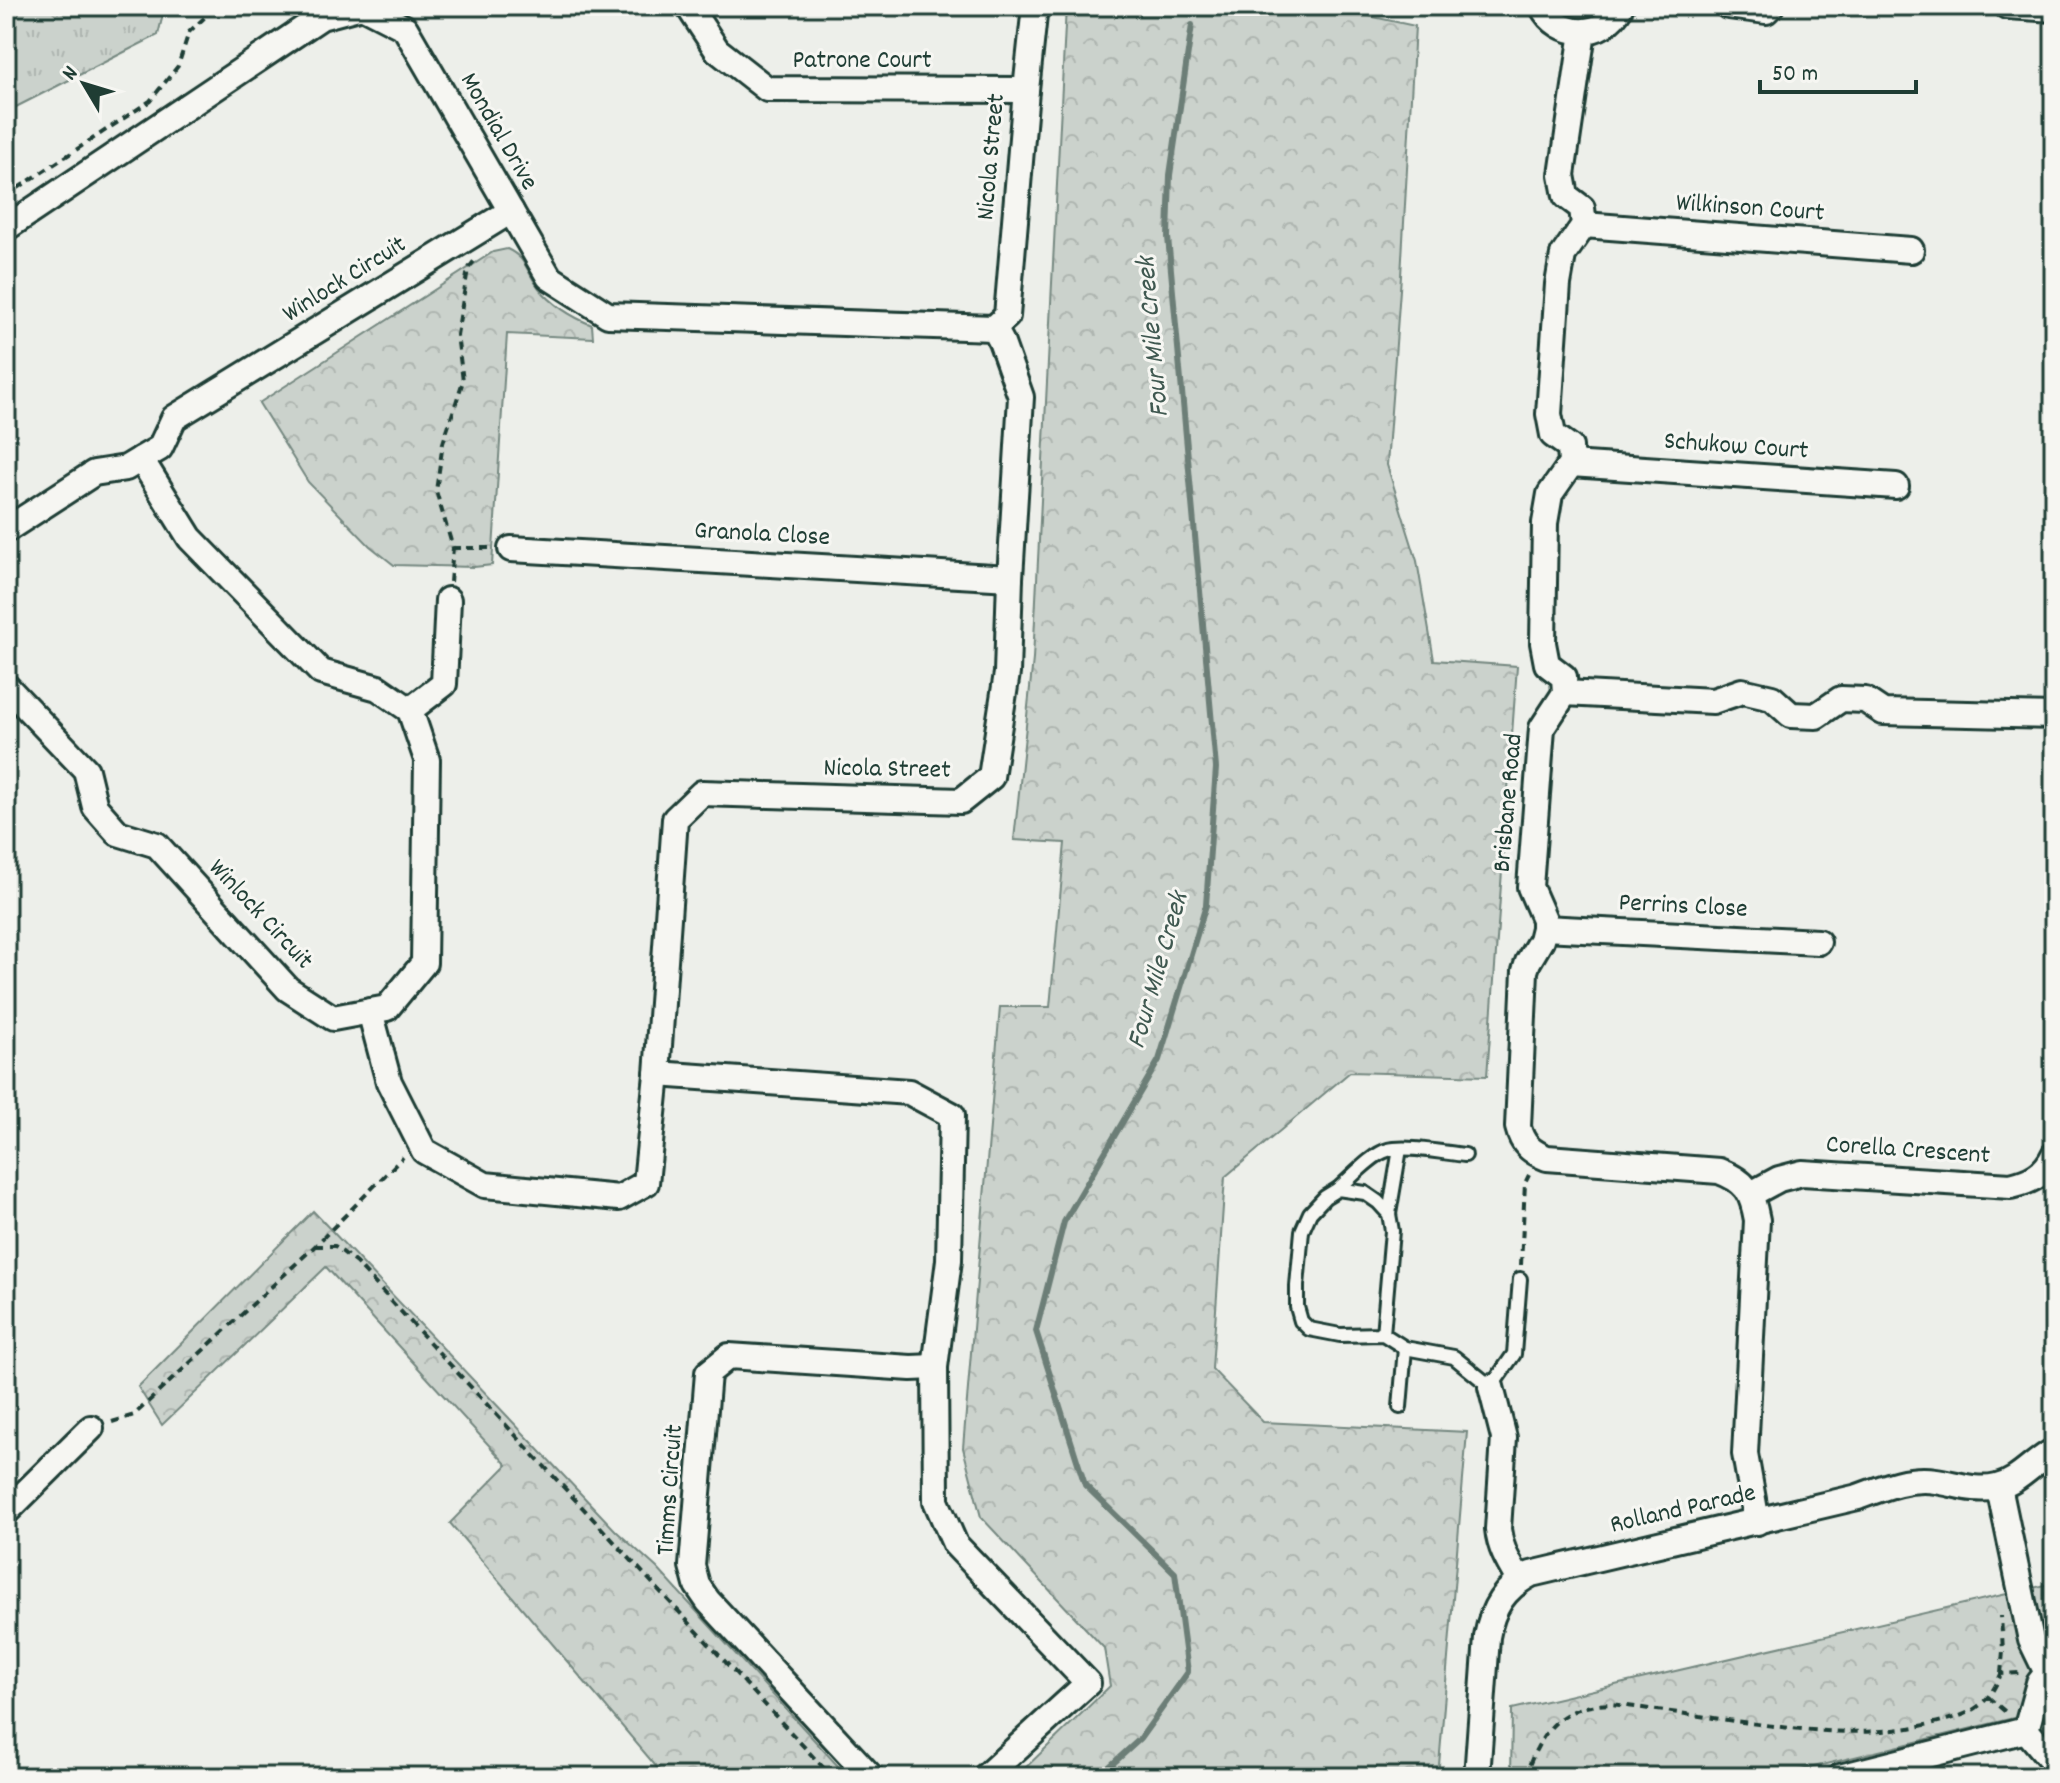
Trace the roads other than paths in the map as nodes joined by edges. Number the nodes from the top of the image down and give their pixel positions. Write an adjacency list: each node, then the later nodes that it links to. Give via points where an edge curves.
1 (688, 6): 10 (street, Patrone Court, via 717,50 767,89)
2 (1035, 6): 10 (street, Nicola Street)
3 (1542, 6): 9 (street, via 1556,24)
4 (1621, 6): 9 (street, via 1607,24)
5 (1728, 6): 6 (street, via 1766,11)
6 (1771, 6)
7 (2007, 6): 8 (street)
8 (2054, 9)
9 (1583, 32): 12 (street, via 1562,175 1566,196 1582,208)
10 (1026, 90): 15 (street, Nicola Street, via 1007,316)
11 (511, 211): 13 (street, Mondial Drive, via 405,28 362,6 321,17); 15 (street, Mondial Drive, via 549,277 608,315); 16 (street, Winlock Circuit, via 174,418 160,448)
12 (1584, 225): 14 (street, Wilkinson Court); 17 (street, via 1563,255 1549,414 1553,435 1570,447)
13 (6, 228)
14 (1911, 250)
15 (994, 328): 21 (street, Nicola Street, via 1021,397)
16 (141, 459): 19 (street, Winlock Circuit, via 126,468 94,473); 25 (street, via 190,538 321,672 378,688)
17 (1571, 464): 18 (street, Schukow Court); 24 (street, via 1550,494 1545,523 1543,643 1547,664 1564,677)
18 (1896, 486)
19 (6, 530)
20 (511, 549): 21 (street, Granola Close)
21 (1010, 578): 30 (street, Nicola Street, via 1007,673 991,777 961,801 702,793 675,819)
22 (448, 600): 25 (street, via 444,684)
23 (6, 686): 29 (street, Winlock Circuit, via 86,770 95,807 118,833 157,845 288,989 333,1018)
24 (1565, 693): 26 (street, via 1713,701 1742,691 1772,698 1791,715 1816,716 1841,699 1865,700 1883,712); 27 (street, Brisbane Road, via 1542,728 1539,752 1530,887)
25 (410, 710): 29 (street, Winlock Circuit, via 427,760 424,963 387,1008)
26 (2054, 716)
27 (1544, 928): 28 (street, Perrins Close); 35 (street, via 1525,971 1518,1120 1528,1148 1557,1160 1719,1171 1735,1177)
28 (1818, 942)
29 (370, 1011): 30 (street, Nicola Street, via 389,1082 424,1151 485,1185 619,1198 646,1183)
30 (657, 1074): 40 (street, via 909,1092 952,1115 949,1260)
31 (1400, 1149): 32 (lane); 34 (lane, via 1376,1156); 36 (lane)
32 (1465, 1155)
33 (2054, 1155): 35 (street, Corella Crescent, via 2039,1176 2011,1186 1802,1173)
34 (1338, 1189): 36 (lane, via 1365,1193); 38 (lane, via 1310,1213 1302,1231 1297,1286 1301,1321 1309,1329 1340,1335)
35 (1751, 1194): 47 (street, via 1757,1220 1745,1454)
36 (1389, 1214): 38 (lane)
37 (1520, 1279): 41 (lane, via 1514,1354)
38 (1383, 1334): 39 (lane)
39 (1405, 1348): 41 (lane, via 1454,1357); 42 (lane)
40 (935, 1367): 51 (street, Timms Circuit, via 729,1356 708,1373 692,1566 697,1585); 52 (street, via 936,1501 955,1544 1088,1683)
41 (1491, 1387): 48 (street, via 1504,1438 1499,1541)
42 (1400, 1407)
43 (91, 1428): 46 (street)
44 (2054, 1451): 45 (street)
45 (1999, 1487): 47 (street, Rolland Parade, via 1896,1482); 49 (street, via 2031,1640 2047,1673 2039,1683)
46 (6, 1512)
47 (1757, 1522): 48 (street, Rolland Parade)
48 (1519, 1580): 53 (street, via 1490,1620)
49 (2026, 1730): 50 (street); 54 (street)
50 (2054, 1763)
51 (871, 1777)
52 (985, 1777)
53 (1477, 1777)
54 (1840, 1777)

